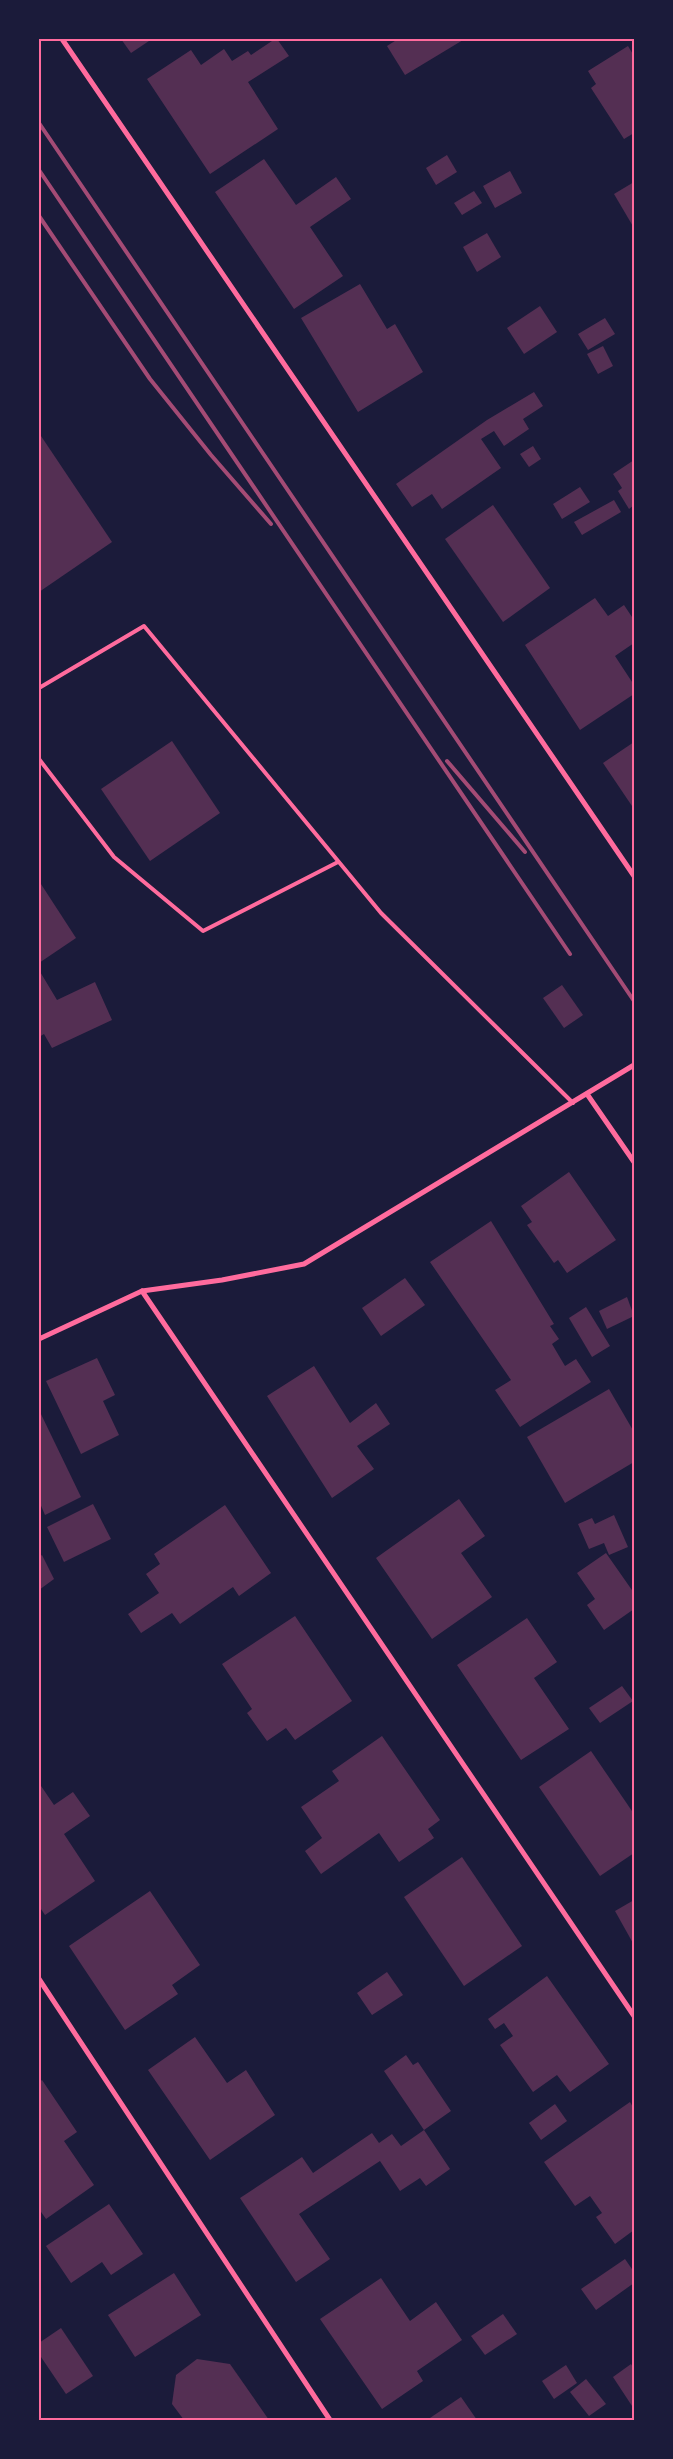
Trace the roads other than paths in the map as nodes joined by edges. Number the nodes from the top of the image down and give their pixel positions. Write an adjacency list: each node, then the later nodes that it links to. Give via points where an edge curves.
1 (62, 39): 5 (street)
2 (39, 688): 4 (lane, via 144,626)
3 (39, 759): 4 (lane, via 114,857 203,932)
4 (338, 862): 8 (lane, via 381,913)
5 (634, 876)
6 (634, 1065): 7 (street)
7 (587, 1094): 8 (street); 9 (street)
8 (573, 1103): 10 (street, via 304,1264)
9 (634, 1162)
10 (142, 1291): 11 (street); 13 (street)
11 (39, 1339)
12 (39, 1980): 14 (street)
13 (634, 2016)
14 (330, 2420)

